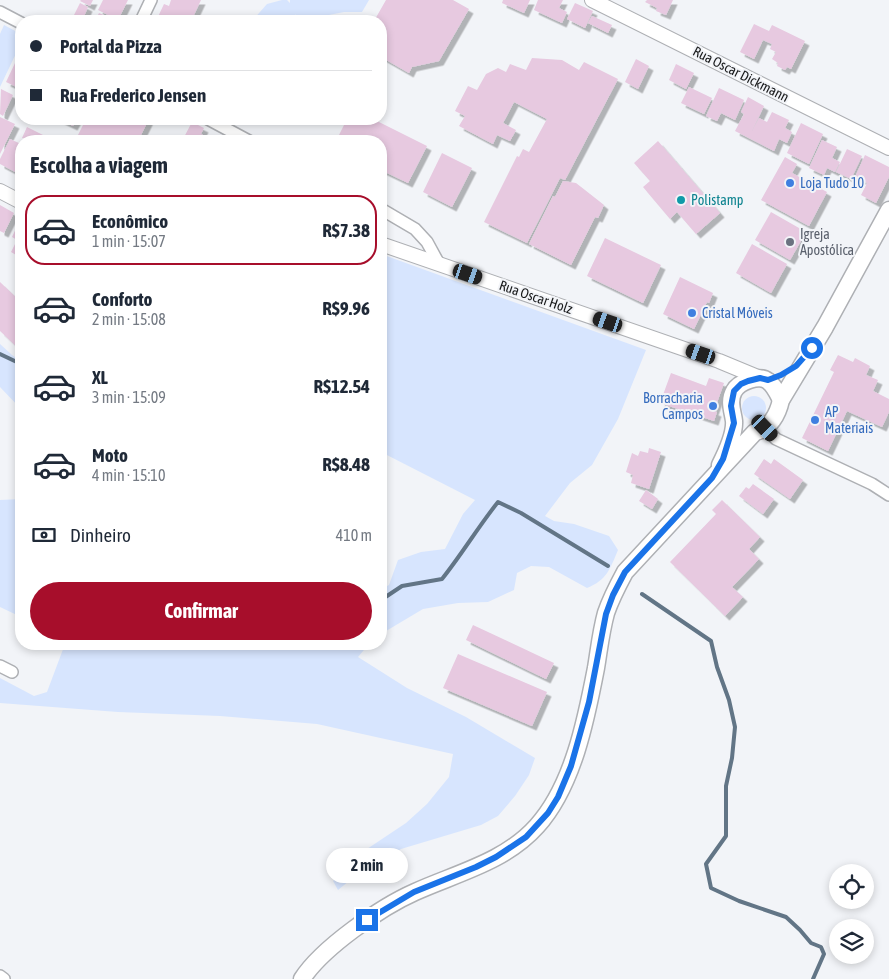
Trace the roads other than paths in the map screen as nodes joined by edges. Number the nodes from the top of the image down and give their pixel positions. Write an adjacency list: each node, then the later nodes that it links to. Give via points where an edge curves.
1 (151, 0): 4 (street)
2 (592, 0): 8 (street, Rua Oscar Dickmann)
3 (0, 12): 5 (street)
4 (144, 15)
5 (15, 20)
6 (219, 125): 7 (street)
7 (239, 135)
8 (889, 148)
9 (0, 191): 10 (street)
10 (15, 199)
11 (889, 210): 15 (main road)
12 (387, 213): 14 (street, via 415,230 427,242)
13 (387, 246): 14 (street, Rua Oscar Holz)
14 (439, 264): 16 (street, Rua Oscar Holz)
15 (812, 348): 17 (main road, via 796,366 781,375); 19 (main road)
16 (719, 361): 17 (street, Rua Oscar Holz); 18 (street, via 734,377)
17 (764, 379): 18 (main road, via 741,384); 19 (main road)
18 (734, 391): 20 (main road, via 731,406)
19 (781, 400): 21 (main road, via 775,418)
20 (734, 423): 21 (main road, via 741,428); 22 (main road, via 723,459)
21 (760, 430): 22 (main road); 23 (street)
22 (712, 478): 28 (main road, via 625,572 613,595 571,766 548,813 510,849 476,867 414,892 352,930)
23 (889, 495)
24 (0, 666): 25 (street)
25 (12, 672)
26 (0, 976): 27 (street)
27 (4, 979)
28 (302, 979)

